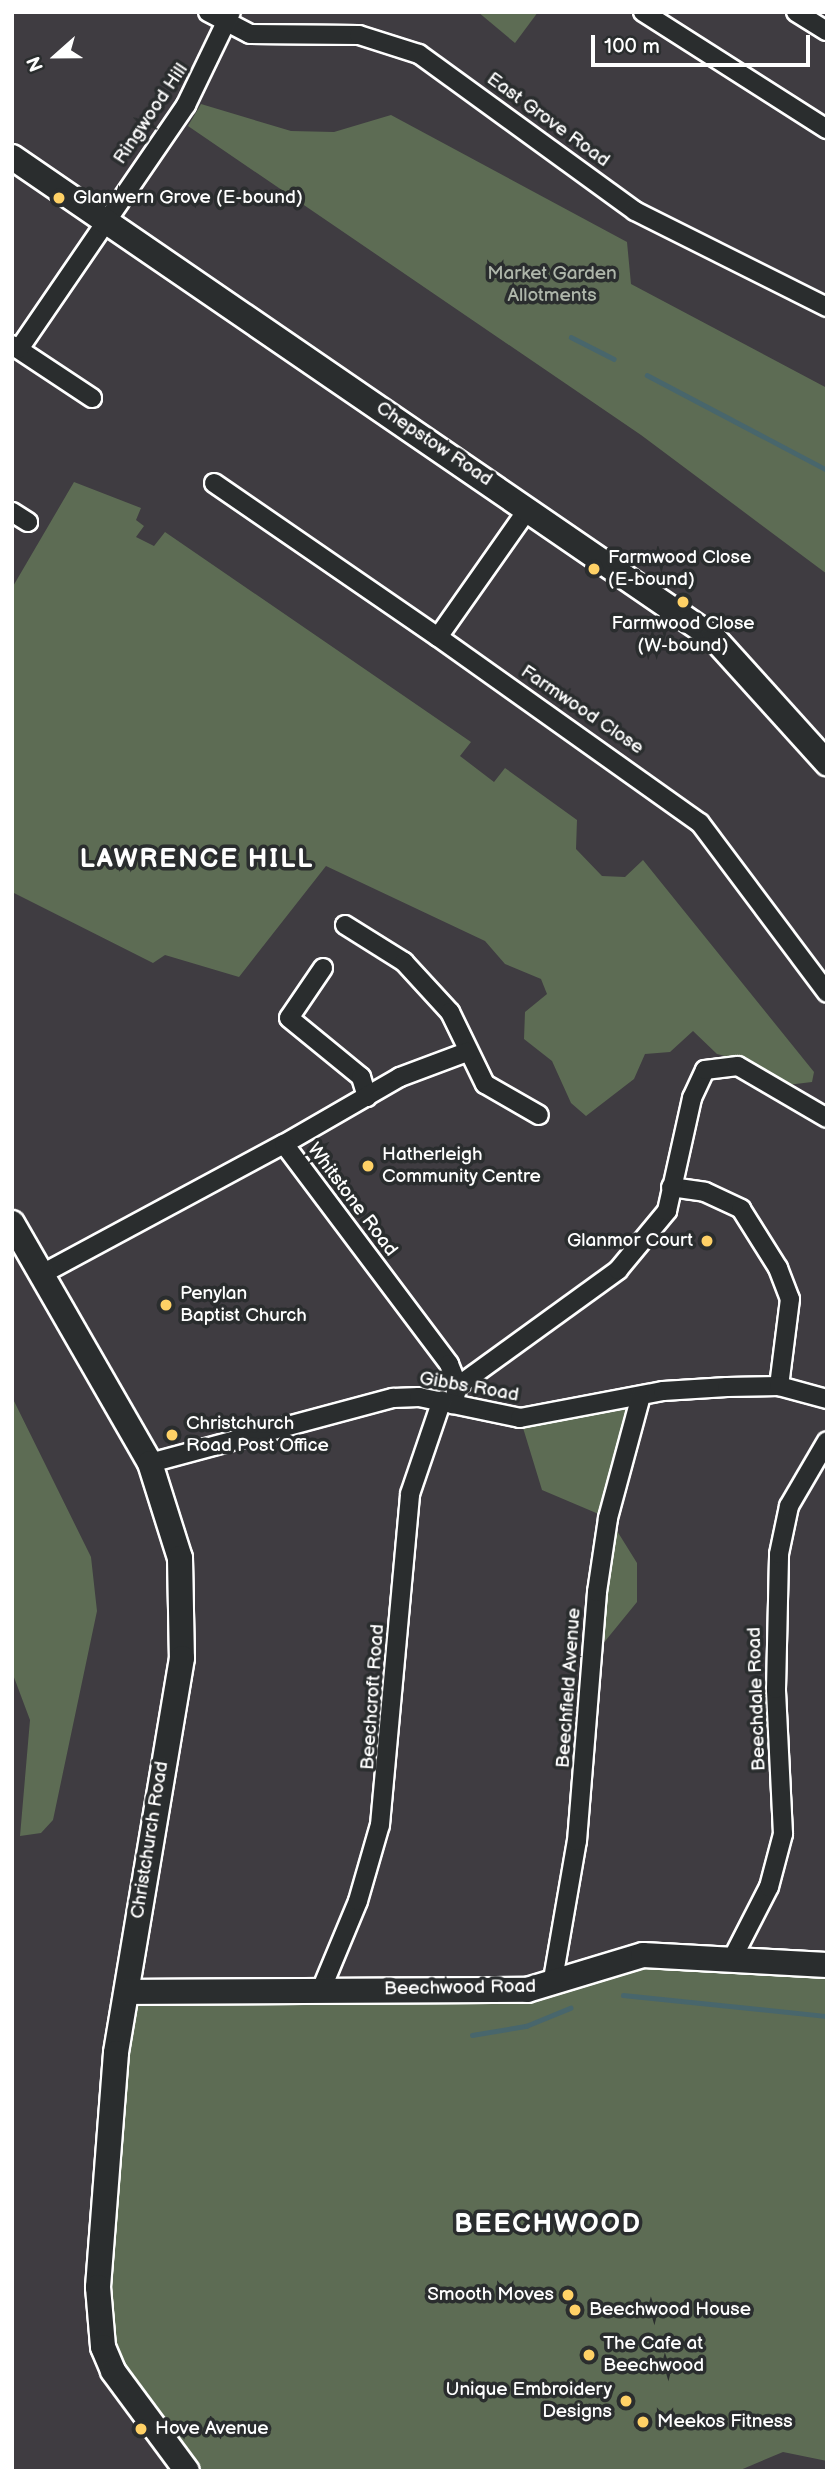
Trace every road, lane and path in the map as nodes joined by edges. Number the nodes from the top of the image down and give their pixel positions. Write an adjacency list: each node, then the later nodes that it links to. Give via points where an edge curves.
1 (208, 12): 4 (street)
2 (643, 12): 6 (street)
3 (796, 12): 5 (street)
4 (229, 20): 8 (street, Ringwood Hill, via 186,105); 9 (street, East Grove Road, via 275,36 359,35 419,54 635,211)
5 (827, 31)
6 (827, 129)
7 (12, 157): 8 (street, Chepstow Road)
8 (103, 220): 10 (street, Ringwood Hill); 13 (street, Chepstow Road)
9 (827, 307)
10 (16, 347): 11 (street)
11 (92, 398)
12 (214, 483): 16 (street, Farmwood Close)
13 (528, 509): 16 (street); 17 (street, Chepstow Road, via 714,638)
14 (12, 512): 15 (street)
15 (27, 522)
16 (438, 637): 20 (street, Farmwood Close, via 700,823)
17 (827, 763)
18 (345, 925): 21 (street, via 404,962 450,1012)
19 (323, 968): 22 (street, via 289,1018 361,1076)
20 (827, 993)
21 (467, 1052): 22 (street); 23 (street, via 485,1084)
22 (367, 1097): 25 (street)
23 (539, 1115)
24 (827, 1118): 26 (street, via 738,1066 705,1070)
25 (284, 1144): 28 (street, Whitstone Road); 31 (street, Whitstone Road, via 449,1364)
26 (671, 1187): 29 (street, via 705,1192 740,1209 775,1262 790,1299); 31 (street, via 667,1211 618,1270)
27 (12, 1223): 28 (street, Christchurch Road)
28 (44, 1273): 34 (street, Christchurch Road)
29 (779, 1386): 30 (street, Gibbs Road); 32 (street, Gibbs Road)
30 (641, 1396): 31 (street, Gibbs Road, via 520,1418); 37 (street, Beechfield Avenue, via 603,1555 577,1841)
31 (451, 1397): 34 (street, Gibbs Road, via 393,1398); 38 (street, Beechcroft Road, via 410,1494 380,1825 358,1901)
32 (827, 1399)
33 (827, 1441): 35 (street, Beechdale Road, via 789,1506 779,1554 776,1689 783,1834 769,1887)
34 (150, 1463): 39 (street, Christchurch Road, via 175,1536 185,1626)
35 (733, 1957): 36 (street, Beechwood Road); 37 (street, Beechwood Road, via 643,1955 606,1962)
36 (827, 1965)
37 (552, 1985): 38 (street, Beechwood Road)
38 (321, 1990): 39 (street, Beechwood Road)
39 (128, 1992): 40 (street, Christchurch Road, via 101,2185 98,2315 113,2371)
40 (187, 2471)

